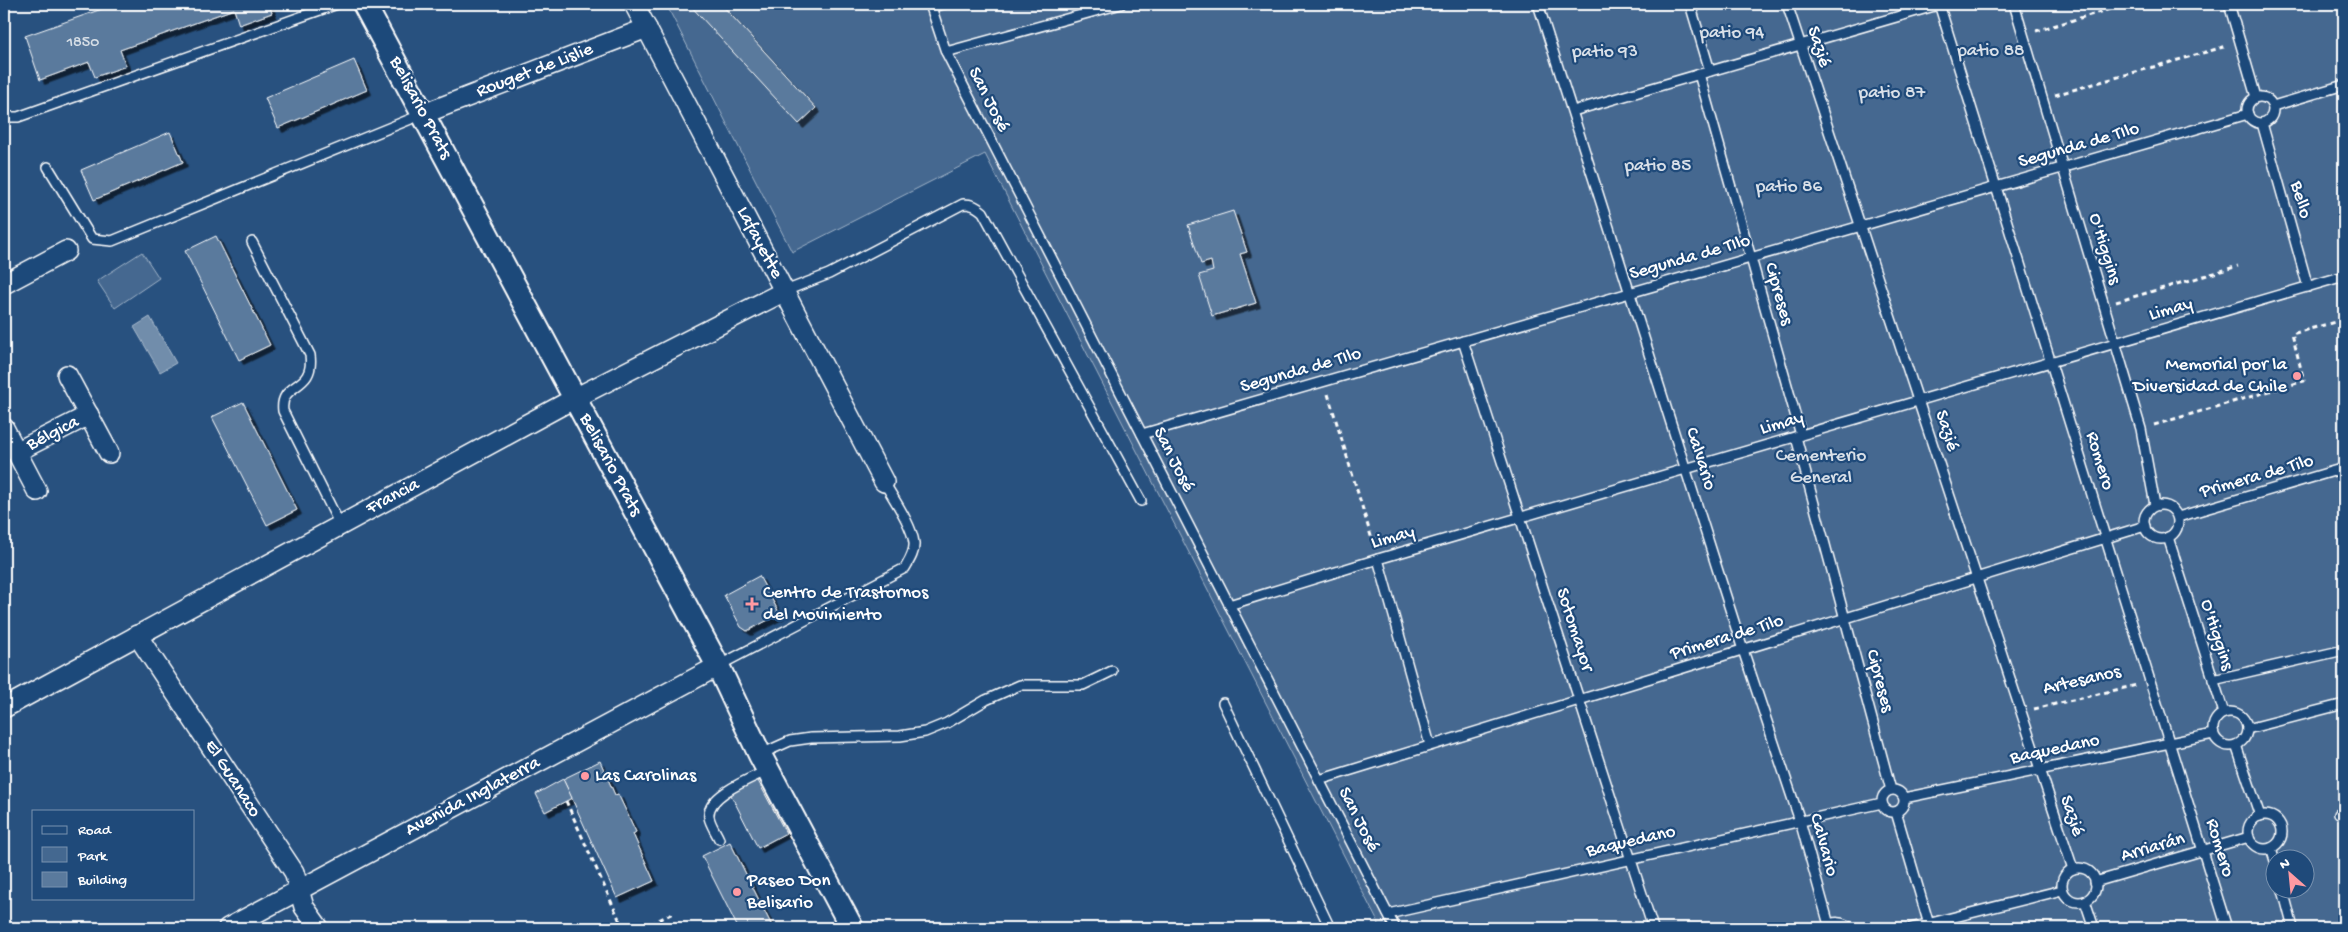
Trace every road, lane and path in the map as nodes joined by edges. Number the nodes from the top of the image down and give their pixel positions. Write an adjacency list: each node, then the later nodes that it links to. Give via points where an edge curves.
1 (337, 4): 28 (lane, via 18,117)
2 (364, 4): 26 (street, Belisario Prats)
3 (634, 4): 14 (street, Lafayette)
4 (944, 4): 13 (lane)
5 (1120, 4): 18 (lane)
6 (1538, 4): 25 (lane, Calvario)
7 (1690, 4): 19 (lane)
8 (1787, 4): 17 (lane, Sazié)
9 (1940, 4): 17 (lane); 32 (lane, Romero)
10 (2014, 4): 15 (lane, O'Higgins)
11 (2127, 4): 15 (path)
12 (2229, 4): 16 (lane)
13 (931, 6): 18 (lane, San José)
14 (647, 28): 26 (street, Rouget de Lislie); 41 (street, Lafayette)
15 (2023, 35): 23 (lane, O'Higgins)
16 (2240, 42): 22 (lane); 23 (path)
17 (1801, 45): 19 (lane); 33 (lane, Sazié)
18 (946, 52): 55 (lane, San José)
19 (1710, 71): 20 (lane)
20 (1699, 74): 25 (lane); 36 (lane, Cipreses)
21 (2344, 85): 24 (lane)
22 (2256, 98): 24 (lane, via 2266,98); 27 (lane, via 2248,104)
23 (2042, 99): 31 (lane, O'Higgins)
24 (2273, 106): 29 (lane, via 2271,117)
25 (1572, 111): 42 (lane, Calvario)
26 (423, 114): 30 (lane, via 112,241 92,238); 50 (street, Belisario Prats)
27 (2248, 114): 29 (lane, via 2250,119); 31 (lane, Segunda de TIlo)
28 (4, 117)
29 (2262, 123): 40 (lane, Bello)
30 (48, 167)
31 (2063, 168): 32 (lane, Segunda de TIlo); 43 (lane, O'Higgins)
32 (1996, 187): 33 (lane, Segunda de TIlo); 47 (lane, Romero)
33 (1861, 226): 36 (lane, Segunda de TIlo); 51 (lane, Sazié)
34 (252, 242): 67 (lane, via 310,355 312,367 308,377 287,393 282,401 283,411)
35 (66, 252): 39 (street)
36 (1751, 258): 42 (lane, Segunda de TIlo); 56 (lane, Cipreses)
37 (2238, 266): 43 (path)
38 (2344, 276): 40 (lane, Limay)
39 (4, 284)
40 (2308, 287): 46 (lane, Limay)
41 (785, 291): 50 (street, Francia); 61 (street, Lafayette); 63 (lane, via 828,274 963,204 978,207)
42 (1630, 293): 45 (lane, Segunda de TIlo); 60 (lane, Calvario)
43 (2104, 306): 46 (lane, O'Higgins)
44 (2344, 327): 54 (path, via 2342,320 2292,334 2304,381)
45 (1463, 341): 49 (lane, Segunda de TIlo); 65 (lane, Sotomayor)
46 (2115, 343): 47 (lane, Limay); 54 (lane, O'Higgins)
47 (2051, 362): 51 (lane, Limay); 70 (lane, Romero)
48 (67, 375): 52 (street, Bélgica)
49 (1324, 381): 55 (lane, Segunda de TIlo); 71 (path)
50 (575, 398): 67 (street, Francia); 78 (street, Belisario Prats)
51 (1919, 400): 56 (lane, Limay); 72 (lane, Sazié)
52 (89, 416): 57 (street, Bélgica); 58 (street, Bélgica)
53 (4, 428): 57 (street, Bélgica)
54 (2141, 429): 64 (lane, O'Higgins)
55 (1142, 434): 73 (lane, San José)
56 (1798, 436): 60 (lane, Limay); 74 (lane, Cipreses)
57 (16, 452): 62 (street, Bélgica)
58 (110, 453)
59 (2344, 466): 66 (lane, Primera de Tilo)
60 (1686, 469): 65 (lane, Limay); 76 (lane, Calvario)
61 (884, 482): 78 (lane, via 914,544 905,568)
62 (37, 491)
63 (1141, 501)
64 (2155, 506): 66 (lane, via 2166,505); 68 (lane, via 2147,512)
65 (1520, 517): 71 (lane, Limay); 82 (lane, Sotomayor)
66 (2178, 517): 69 (lane, via 2176,531)
67 (340, 525): 75 (street, Francia)
68 (2145, 526): 69 (lane, via 2157,538); 70 (lane, Primera de Tilo)
69 (2168, 538): 80 (lane, O'Higgins)
70 (2106, 539): 72 (lane, Primera de Tilo); 81 (lane, Romero)
71 (1378, 559): 73 (lane, Limay); 92 (lane)
72 (1977, 578): 74 (lane, Primera de Tilo); 86 (lane, Sazié)
73 (1229, 604): 95 (lane, San José)
74 (1845, 618): 76 (lane, Primera de Tilo); 96 (lane, Cipreses)
75 (137, 635): 85 (street, Francia); 111 (street, El Guanaco, via 294,872)
76 (1743, 650): 82 (lane, Primera de Tilo); 102 (lane, Calvario)
77 (2344, 650): 80 (lane)
78 (718, 666): 93 (street, Belisario Prats); 111 (street, Avenida Inglaterra)
79 (1112, 671): 93 (lane, via 1083,685 1020,685 994,695 947,724 925,732 790,741)
80 (2213, 680): 87 (lane, O'Higgins)
81 (2150, 682): 86 (path, Artesanos); 90 (lane, Romero)
82 (1579, 700): 92 (lane, Primera de Tilo); 107 (lane, Sotomayor)
83 (1223, 703): 123 (lane)
84 (2344, 704): 88 (lane)
85 (4, 708)
86 (2021, 712): 94 (lane, Sazié)
87 (2224, 713): 88 (lane, via 2236,713 2246,722); 89 (lane, via 2214,722)
88 (2247, 728): 91 (lane, via 2242,741)
89 (2213, 734): 90 (lane, Baquedano); 91 (lane, via 2222,745)
90 (2169, 744): 94 (lane, Baquedano); 106 (lane, Romero)
91 (2236, 745): 101 (lane)
92 (1430, 746): 95 (lane, Primera de Tilo)
93 (764, 762): 104 (lane, via 714,800 709,817); 122 (street, Belisario Prats)
94 (2038, 770): 97 (lane, Baquedano); 108 (lane, Sazié)
95 (1319, 780): 115 (lane, San José)
96 (1891, 790): 97 (lane, via 1901,792); 99 (lane, via 1883,796)
97 (1904, 798): 100 (lane, via 1902,808)
98 (566, 801): 120 (path)
99 (1882, 803): 100 (lane, via 1886,809); 102 (lane, Baquedano)
100 (1896, 812): 116 (lane)
101 (2260, 816): 103 (lane, via 2250,824); 105 (lane, via 2272,817 2281,826 2281,839)
102 (1800, 821): 107 (lane, Baquedano); 117 (lane, Calvario)
103 (2248, 837): 105 (lane, via 2257,848); 106 (lane, Arriarán)
104 (719, 839)
105 (2271, 848)
106 (2203, 850): 109 (lane, Arriarán); 129 (lane, Romero)
107 (1631, 859): 115 (lane, Baquedano); 125 (lane, Sotomayor)
108 (2073, 869): 109 (lane, via 2084,869); 110 (lane, via 2065,876)
109 (2095, 882): 113 (lane, via 2094,893)
110 (2062, 890): 113 (lane, via 2074,902); 116 (lane)
111 (299, 891): 118 (street, Avenida Inglaterra); 119 (street, El Guanaco, via 304,907)
112 (2285, 900): 130 (lane)
113 (2085, 901): 128 (lane)
114 (675, 912): 121 (path)
115 (1388, 914): 124 (lane, San José)
116 (1929, 926): 127 (lane)
117 (1827, 927): 126 (lane, via 1841,923)
118 (228, 928)
119 (319, 928)
120 (622, 928)
121 (643, 928)
122 (852, 928)
123 (1330, 928)
124 (1395, 928)
125 (1653, 928)
126 (1850, 928)
127 (1911, 928)
128 (2094, 928)
129 (2227, 928)
130 (2293, 928)

